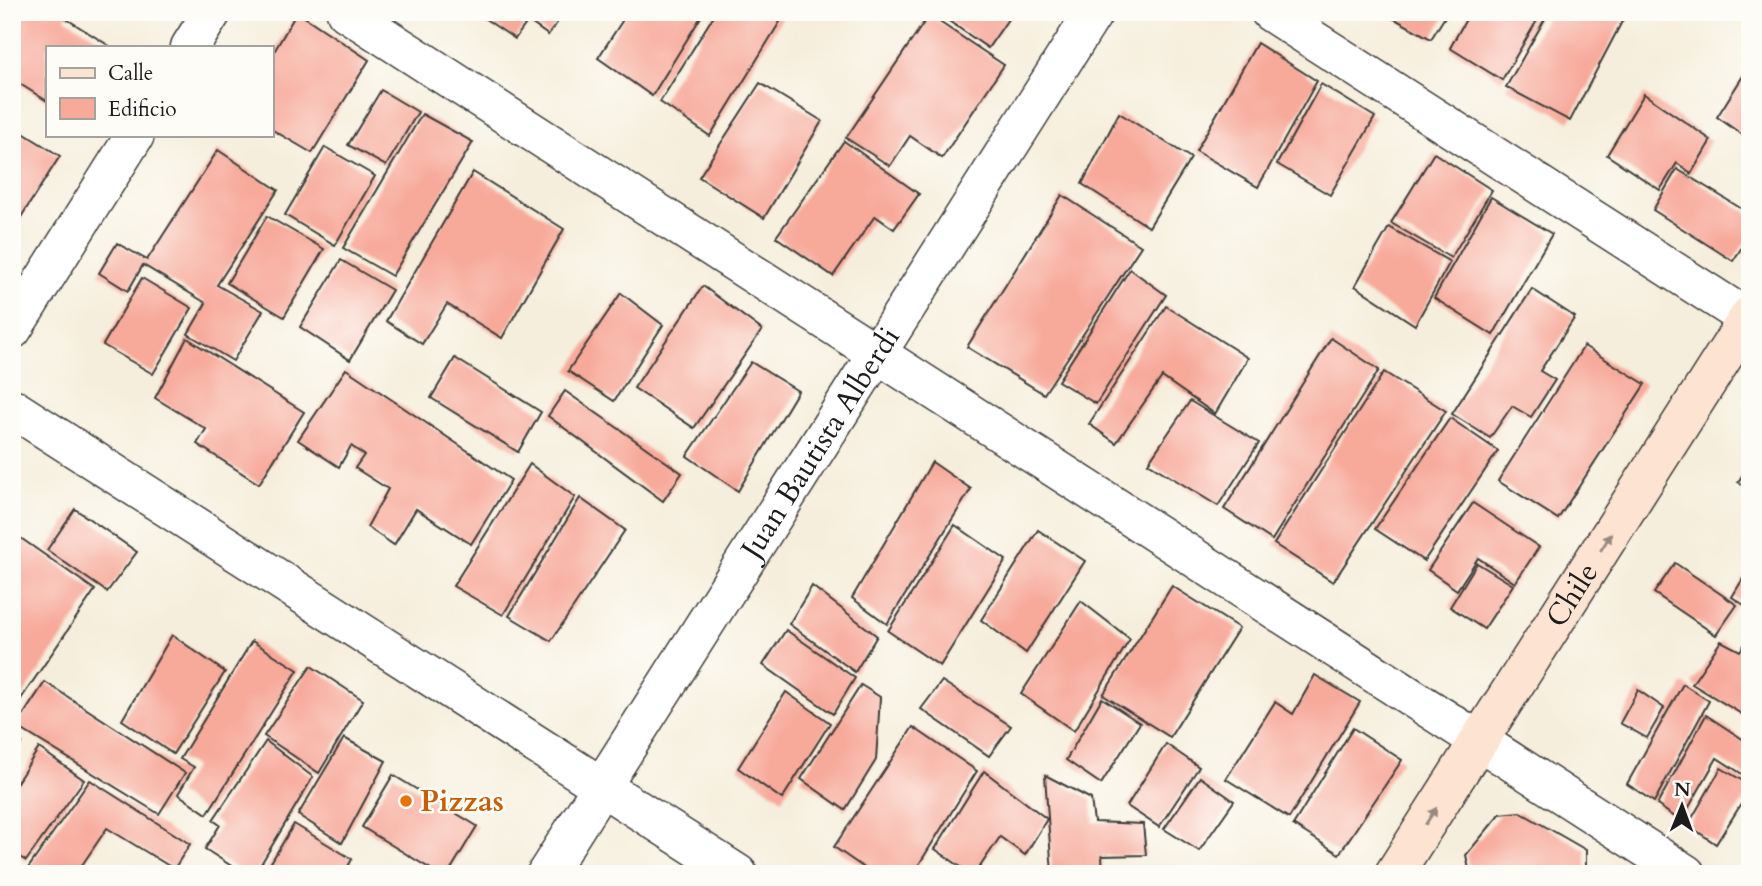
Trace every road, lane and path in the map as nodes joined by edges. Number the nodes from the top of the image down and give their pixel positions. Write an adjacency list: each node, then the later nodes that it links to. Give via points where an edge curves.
1 (212, 12): 5 (street)
2 (346, 12): 9 (street)
3 (1094, 12): 9 (street, Juan Bautista Alberdi)
4 (1270, 12): 7 (street)
5 (191, 46)
6 (134, 136): 8 (street)
7 (1749, 318): 11 (street, Chile, one-way to 7)
8 (12, 330)
9 (877, 354): 11 (street); 12 (street, Juan Bautista Alberdi)
10 (12, 408): 12 (street)
11 (1480, 741): 15 (street, Chile, one-way to 11); 16 (street)
12 (602, 786): 13 (street, Juan Bautista Alberdi); 14 (street)
13 (546, 874)
14 (738, 874)
15 (1394, 874)
16 (1686, 874)

